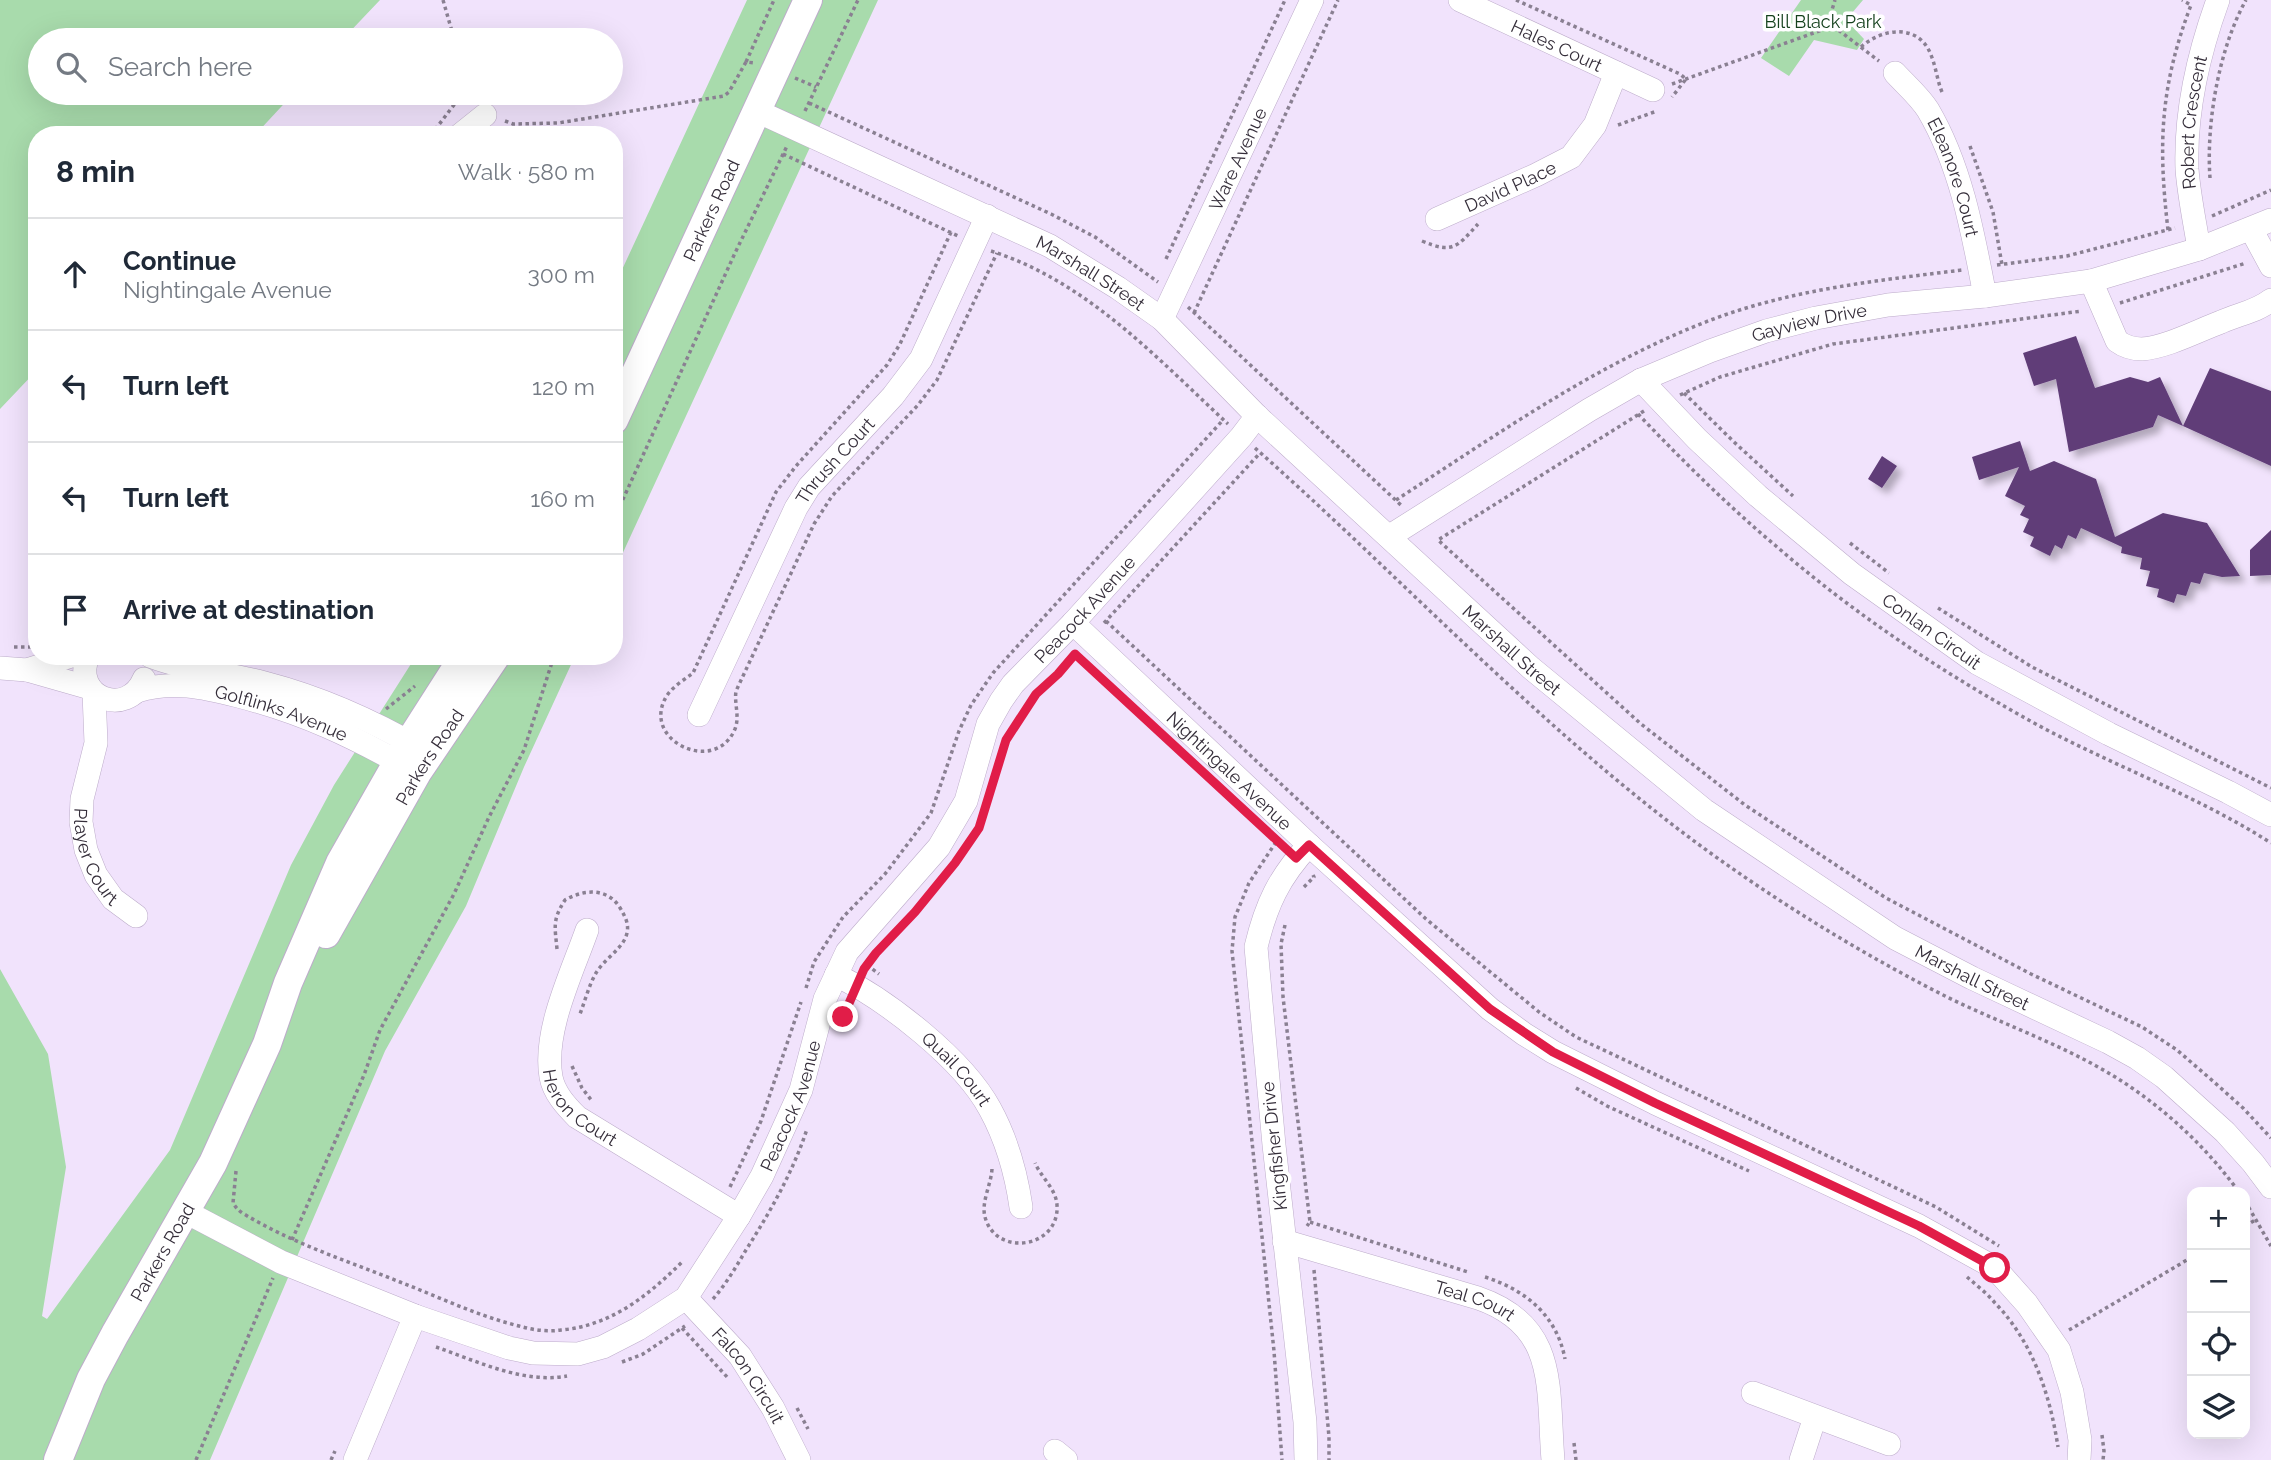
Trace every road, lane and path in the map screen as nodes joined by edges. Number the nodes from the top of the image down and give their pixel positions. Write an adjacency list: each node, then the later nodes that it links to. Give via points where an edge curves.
1 (443, 0): 13 (path)
2 (774, 0): 14 (path)
3 (808, 0): 15 (main road, Parkers Road)
4 (858, 0): 18 (path)
5 (1285, 0): 34 (path)
6 (1312, 0): 40 (street, Ware Avenue)
7 (1338, 0): 39 (path)
8 (1460, 0): 16 (street, Hales Court)
9 (1835, 0): 12 (path)
10 (2218, 0): 32 (street, Robert Crescent, via 2196,71 2188,117 2187,170)
11 (2246, 0): 26 (path, via 2225,50 2214,102)
12 (1833, 26): 17 (path); 19 (path)
13 (451, 28)
14 (746, 62): 15 (path); 22 (path, via 724,96 558,123 513,124)
15 (776, 70): 18 (path); 21 (main road, Parkers Road)
16 (1616, 73): 19 (street, Hales Court); 30 (street, David Place, via 1595,125 1571,157)
17 (1895, 73): 36 (street, Eleanore Court, via 1927,108 1946,149 1968,211)
18 (816, 87): 25 (path)
19 (1653, 90)
20 (454, 105): 23 (path)
21 (757, 111): 25 (street, Marshall Street); 43 (main road, Parkers Road)
22 (485, 115): 24 (street)
23 (437, 126)
24 (471, 126)
25 (796, 129): 29 (street, Marshall Street); 49 (path)
26 (2211, 186)
27 (2214, 205): 28 (path)
28 (2217, 214)
29 (987, 216): 40 (street, Marshall Street, via 1050,246); 71 (street, Thrush Court, via 921,359 894,396 809,487 796,508)
30 (1437, 219)
31 (2261, 225): 32 (street, Gayview Drive); 33 (street)
32 (2199, 249): 35 (street, Gayview Drive)
33 (2269, 261): 38 (path)
34 (1161, 268)
35 (2091, 281): 36 (street, Gayview Drive); 38 (street)
36 (1985, 296): 41 (street, Gayview Drive, via 1888,305 1816,318 1766,331)
37 (2271, 300): 38 (street, via 2194,334 2145,349 2125,347 2117,341)
38 (2102, 309): 42 (path, via 1833,344 1720,377)
39 (1194, 313)
40 (1162, 319): 45 (street, Marshall Street)
41 (1641, 380): 44 (street, Conlan Circuit); 50 (street, Gayview Drive)
42 (1684, 393): 44 (path); 48 (path)
43 (623, 401)
44 (1663, 402): 77 (street, Conlan Circuit, via 1758,496 1852,574 1977,663); 93 (path, via 1438,540 1641,724 1745,805 1886,898 2143,1027 2214,1082)
45 (1257, 416): 50 (street, Marshall Street); 55 (street, Peacock Avenue)
46 (1223, 420): 86 (path, via 993,673 971,705 932,813 885,874 843,917 814,962)
47 (1260, 453): 54 (path)
48 (1795, 497)
49 (623, 499)
50 (1390, 536): 95 (street, Marshall Street, via 1531,668 1704,810 1895,938 2137,1058 2225,1132)
51 (1845, 540): 52 (path)
52 (1896, 578)
53 (1938, 608): 75 (path, via 2032,667)
54 (1106, 621): 55 (path); 106 (path, via 1426,919 1539,1012 1576,1037 1936,1207)
55 (1082, 630): 72 (path, via 1058,674 1036,694); 78 (street, Nightingale Avenue); 84 (street, Peacock Avenue, via 1013,684 988,724 966,801 939,847 847,952)
56 (11, 647): 57 (path)
57 (28, 647)
58 (43, 665): 66 (street)
59 (85, 665): 68 (street, Player Court, via 85,678)
60 (143, 665): 69 (street, via 143,682)
61 (174, 665): 74 (street, Golflinks Avenue, via 229,674 370,721)
62 (459, 665): 74 (main road, Parkers Road)
63 (489, 665): 74 (main road, Parkers Road)
64 (551, 665): 102 (path, via 524,750 454,894 380,1030)
65 (0, 668): 66 (street)
66 (27, 670): 68 (street)
67 (415, 687): 70 (path)
68 (92, 690): 69 (street, Golflinks Avenue, via 115,701); 73 (street, Player Court)
69 (132, 695): 73 (street, Player Court); 74 (street, Golflinks Avenue, via 154,686 187,685 259,701)
70 (383, 709)
71 (699, 715)
72 (1006, 740)
73 (96, 743): 80 (street, Player Court, via 82,799 86,850 113,899)
74 (413, 757): 99 (main road, Parkers Road)
75 (2271, 788)
76 (987, 803): 85 (path, via 979,828 963,851 876,953)
77 (2271, 815)
78 (1303, 852): 79 (path, via 1314,877); 103 (street, Kingfisher Drive, via 1274,891 1256,947); 125 (path, via 1277,841 1249,883 1236,917 1232,951); 130 (street, Nightingale Avenue, via 1490,1009 1553,1052 1919,1226 1995,1268 2059,1350 2072,1392)
79 (1299, 894)
80 (136, 916)
81 (1286, 922): 104 (path, via 1281,944 1283,997 1310,1222 1304,1232)
82 (587, 930): 96 (street, Heron Court, via 554,1025 550,1051 551,1078 561,1101 577,1117)
83 (555, 960): 88 (path, via 554,924 565,900 591,892 609,896 618,904 628,922 626,937 596,972)
84 (836, 975): 85 (street, Quail Court); 96 (street, Peacock Avenue, via 825,999 801,1090 762,1176)
85 (858, 986): 89 (path); 97 (street, Quail Court, via 958,1066 989,1107 1016,1173)
86 (806, 989)
87 (801, 1002): 96 (path, via 761,1121)
88 (578, 1020)
89 (839, 1030)
90 (572, 1057): 91 (path, via 582,1088)
91 (603, 1108)
92 (811, 1117): 111 (path, via 790,1174 761,1227 722,1289)
93 (2271, 1139)
94 (237, 1165): 102 (path, via 235,1206)
95 (2271, 1187)
96 (729, 1197): 111 (street, Peacock Avenue)
97 (1021, 1207)
98 (2250, 1208): 100 (path)
99 (186, 1212): 109 (street, Peacock Avenue); 121 (main road, Parkers Road, via 91,1379)
100 (2257, 1219): 101 (path); 105 (path)
101 (2250, 1223)
102 (292, 1239): 107 (path, via 493,1318 551,1331 586,1326 625,1310); 109 (path)
103 (1284, 1241): 104 (street, Teal Court); 126 (street, Kingfisher Drive)
104 (1310, 1247): 128 (street, Teal Court, via 1478,1297 1502,1306 1523,1322 1536,1339 1544,1363)
105 (2271, 1247)
106 (2004, 1250)
107 (685, 1260)
108 (2187, 1260): 113 (path, via 2069,1330)
109 (281, 1262): 112 (street, Peacock Avenue); 122 (path)
110 (1326, 1271): 127 (path, via 1314,1268)
111 (689, 1313): 112 (street, Peacock Avenue, via 578,1354 533,1353); 114 (path, via 643,1354); 116 (path); 124 (street, Falcon Circuit, via 740,1356)
112 (411, 1326): 115 (path, via 516,1374); 123 (street)
113 (2074, 1338)
114 (621, 1362)
115 (568, 1376)
116 (729, 1380)
117 (1753, 1393): 118 (street)
118 (1815, 1417): 120 (street); 129 (street)
119 (2100, 1426): 131 (path)
120 (1889, 1444)
121 (58, 1460)
122 (196, 1460)
123 (355, 1460)
124 (799, 1460)
125 (1282, 1460)
126 (1306, 1460)
127 (1329, 1460)
128 (1553, 1460)
129 (1801, 1460)
130 (2079, 1460)
131 (2103, 1460)

